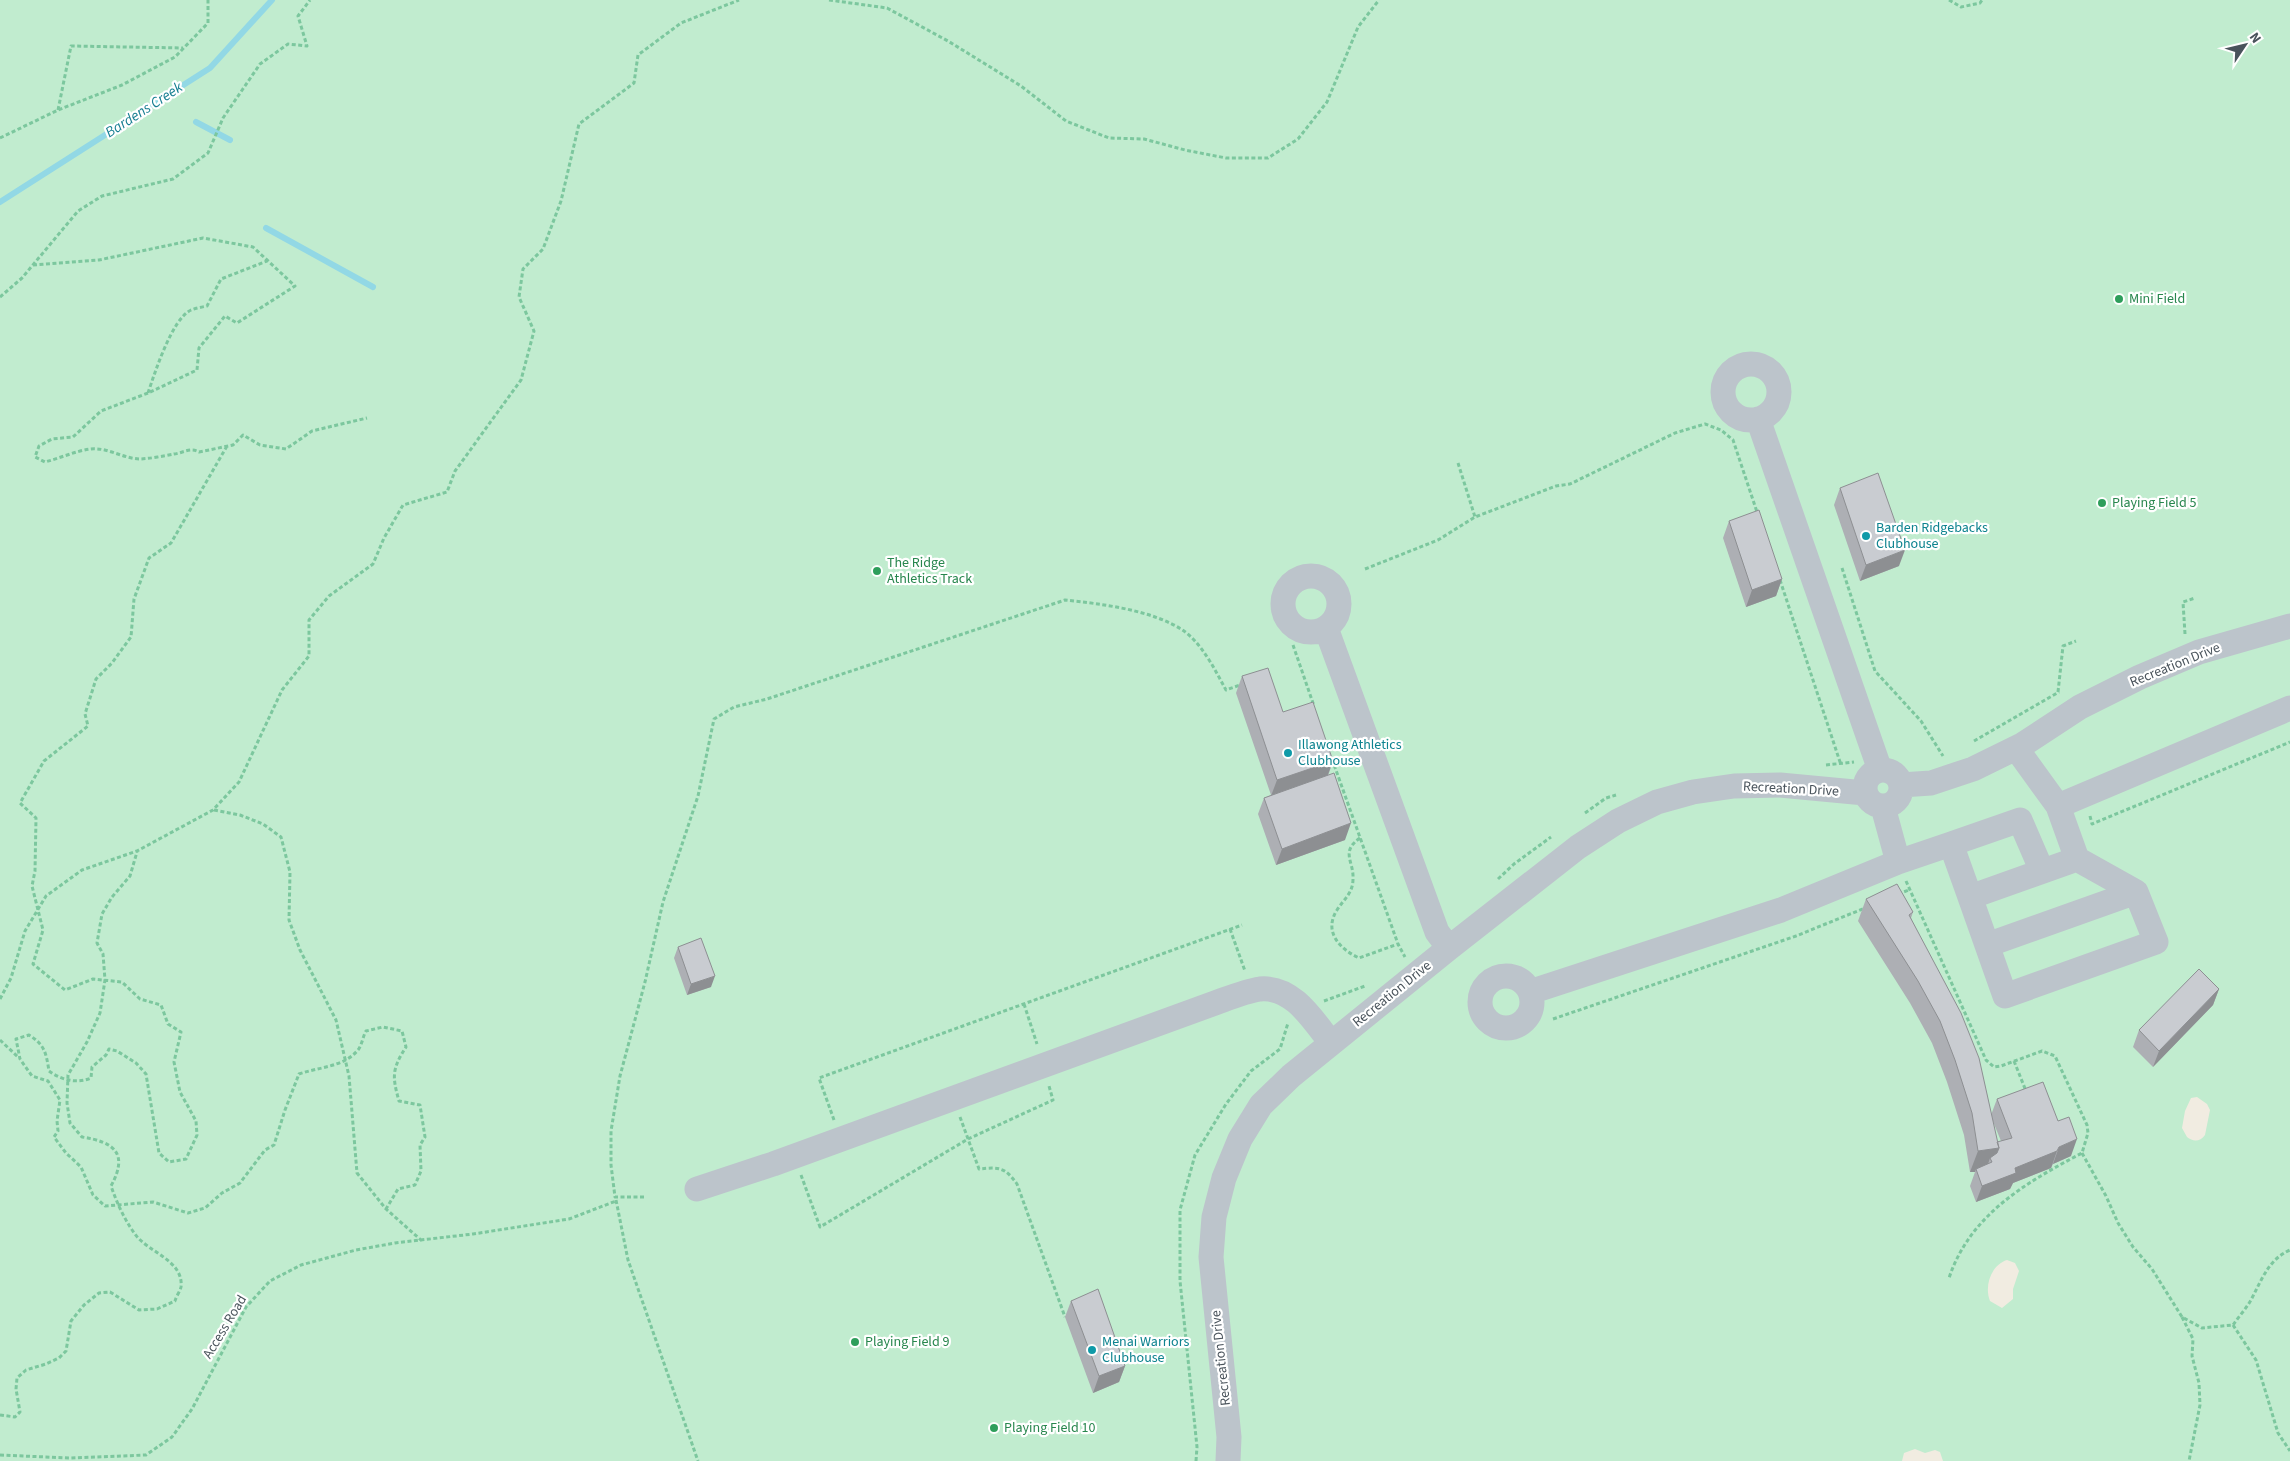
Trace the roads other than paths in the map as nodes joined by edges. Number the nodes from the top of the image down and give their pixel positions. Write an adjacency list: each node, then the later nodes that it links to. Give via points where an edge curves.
1 (1758, 419): 6 (street)
2 (2290, 626): 5 (street, Recreation Drive, via 2199,652 2140,677 2080,708)
3 (1326, 628): 16 (street)
4 (2290, 708): 9 (street)
5 (2016, 748): 7 (street, Recreation Drive, via 1965,772 1931,783); 9 (street)
6 (1880, 770): 7 (street, via 1894,773); 8 (street, via 1867,778)
7 (1901, 785): 8 (street, via 1901,793 1891,805)
8 (1874, 800): 12 (street); 16 (street, Recreation Drive, via 1780,785 1734,786 1657,802 1618,821)
9 (2058, 806): 11 (street)
10 (1951, 844): 12 (street); 13 (street, via 2020,820); 15 (street)
11 (2077, 859): 13 (street); 14 (street)
12 (1898, 862): 18 (street, via 1781,910)
13 (2042, 872): 15 (street)
14 (2136, 892): 17 (street); 17 (street, via 2156,942 2006,996)
15 (1970, 897): 17 (street)
16 (1443, 940): 19 (street, Recreation Drive)
17 (1987, 945)
18 (1530, 992)
19 (1330, 1044): 20 (street, via 1303,1009 1279,990 1259,989); 21 (street, Recreation Drive, via 1261,1105 1240,1139 1224,1178 1214,1217 1211,1257 1229,1437)
20 (697, 1188)
21 (1228, 1461)

